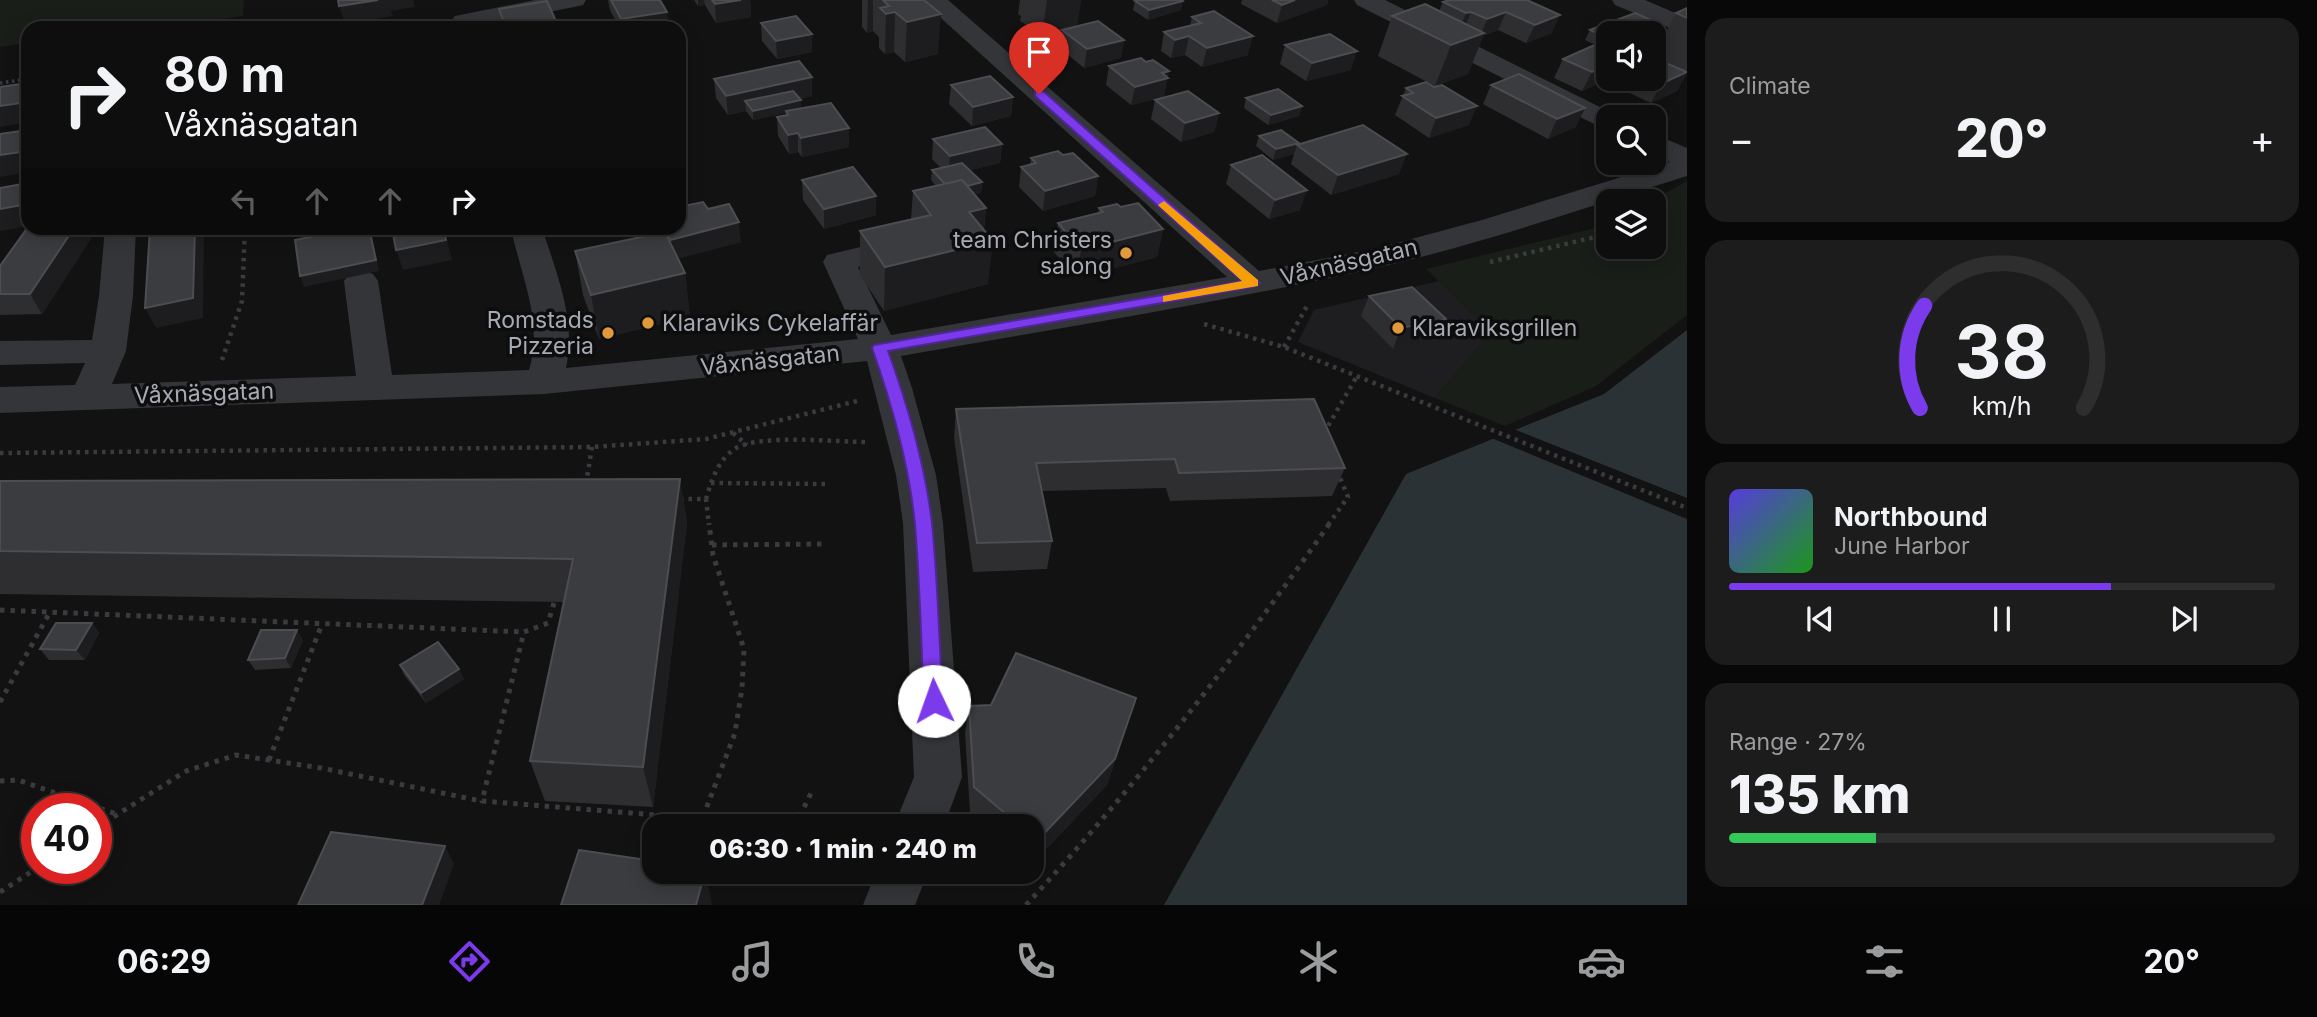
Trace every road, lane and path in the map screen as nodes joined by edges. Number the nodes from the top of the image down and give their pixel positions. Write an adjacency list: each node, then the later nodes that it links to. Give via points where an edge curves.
1 (574, 0): 5 (street)
2 (933, 0): 18 (street)
3 (1366, 0): 9 (street)
4 (1624, 0): 6 (street)
5 (462, 16)
6 (1687, 27)
7 (21, 80): 8 (path)
8 (0, 83)
9 (1596, 114)
10 (1666, 149): 11 (street)
11 (1687, 159)
12 (1687, 166): 18 (street, Våxnäsgatan, via 1493,228)
13 (120, 235): 23 (street)
14 (245, 235): 25 (path, via 242,301)
15 (528, 235): 27 (street, via 551,317 552,363)
16 (898, 248): 22 (street, via 839,262)
17 (361, 281): 28 (street)
18 (1253, 283): 22 (street, Våxnäsgatan)
19 (1307, 306): 21 (path)
20 (1194, 321): 21 (path)
21 (1284, 347): 26 (path)
22 (880, 348): 27 (street, Våxnäsgatan); 29 (street)
23 (108, 351): 24 (street); 30 (street)
24 (0, 353)
25 (220, 366)
26 (1357, 376): 33 (path); 44 (path)
27 (544, 382): 28 (street, Våxnäsgatan)
28 (376, 387): 30 (street, Våxnäsgatan)
29 (894, 388): 32 (path); 34 (street)
30 (88, 396): 31 (street, Våxnäsgatan)
31 (0, 400)
32 (733, 432): 35 (path); 36 (path, via 706,439)
33 (1322, 435)
34 (907, 442): 35 (path); 61 (street, via 923,523 938,776)
35 (747, 445): 39 (path, via 723,461)
36 (592, 447): 37 (path); 41 (path)
37 (0, 453)
38 (1333, 460): 67 (path, via 1348,497 1242,647 1087,839)
39 (710, 483): 40 (path); 43 (path)
40 (826, 484)
41 (586, 486)
42 (679, 499): 43 (path)
43 (706, 499): 46 (path)
44 (1687, 508)
45 (825, 544): 46 (path)
46 (712, 545): 59 (path, via 744,649 735,733)
47 (554, 603): 51 (path, via 548,623)
48 (0, 610): 49 (path)
49 (50, 612): 50 (path); 52 (path)
50 (322, 624): 51 (path); 53 (path)
51 (524, 632): 56 (path)
52 (0, 702)
53 (269, 760): 56 (path); 57 (path, via 236,755 186,771)
54 (0, 781): 57 (path, via 18,780)
55 (813, 789): 60 (path)
56 (482, 801): 58 (path)
57 (116, 814): 62 (path)
58 (662, 814)
59 (704, 814)
60 (800, 814)
61 (924, 814)
62 (112, 817)
63 (21, 878): 65 (path)
64 (897, 884): 66 (street)
65 (0, 892)
66 (889, 905)
67 (1026, 905)

